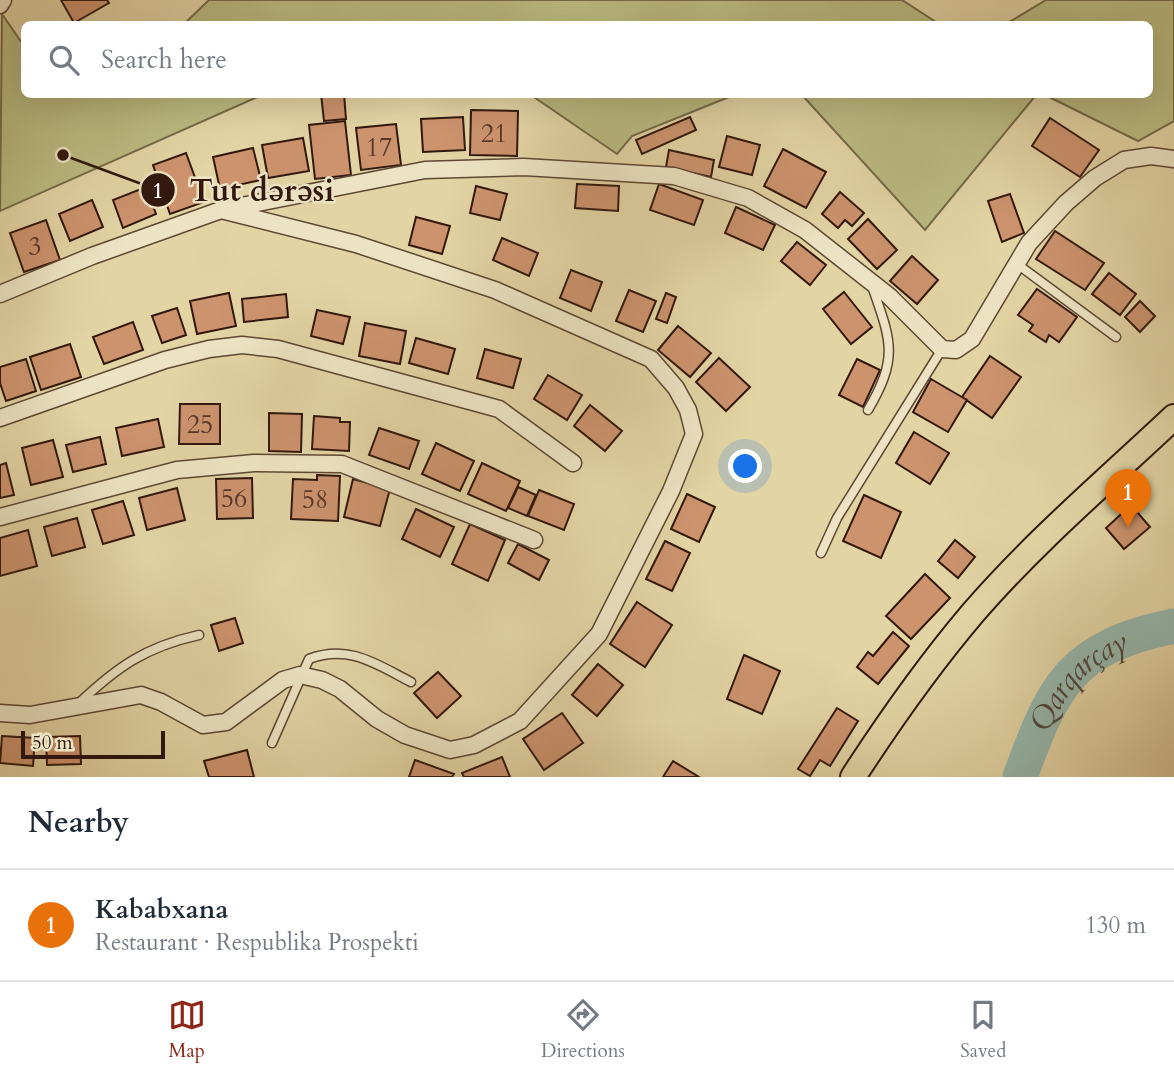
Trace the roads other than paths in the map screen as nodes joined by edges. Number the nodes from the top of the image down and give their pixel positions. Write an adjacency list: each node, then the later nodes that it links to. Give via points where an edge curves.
1 (3, 0): 2 (street)
2 (0, 5)
3 (1174, 159): 5 (street, via 1124,160 1095,178 1048,222)
4 (221, 210): 6 (street, via 425,170 524,167 674,176 748,198 805,230); 7 (street); 18 (street, via 356,244 495,290 651,359 676,388 694,434 671,491 599,634 520,721 474,745 450,750 405,735 340,689)
5 (1017, 264): 8 (lane); 9 (street, via 972,340 956,350)
6 (871, 283): 9 (street); 10 (lane, via 886,327 891,362)
7 (0, 294)
8 (1116, 337)
9 (942, 349): 16 (lane, via 837,518)
10 (868, 410)
11 (1174, 417): 23 (main road, via 974,613 901,702)
12 (0, 418): 13 (street, via 165,360 242,345 278,349 499,409)
13 (573, 463)
14 (0, 517): 15 (street, via 177,470 254,463 342,464)
15 (534, 541)
16 (821, 553)
17 (199, 635): 20 (lane, via 131,659)
18 (300, 675): 19 (lane, via 309,660 336,652 356,655); 20 (street, via 283,680 226,722 203,725 141,695); 22 (lane)
19 (411, 682)
20 (73, 709): 21 (street, via 30,715)
21 (0, 713)
22 (272, 743)
23 (853, 777)

